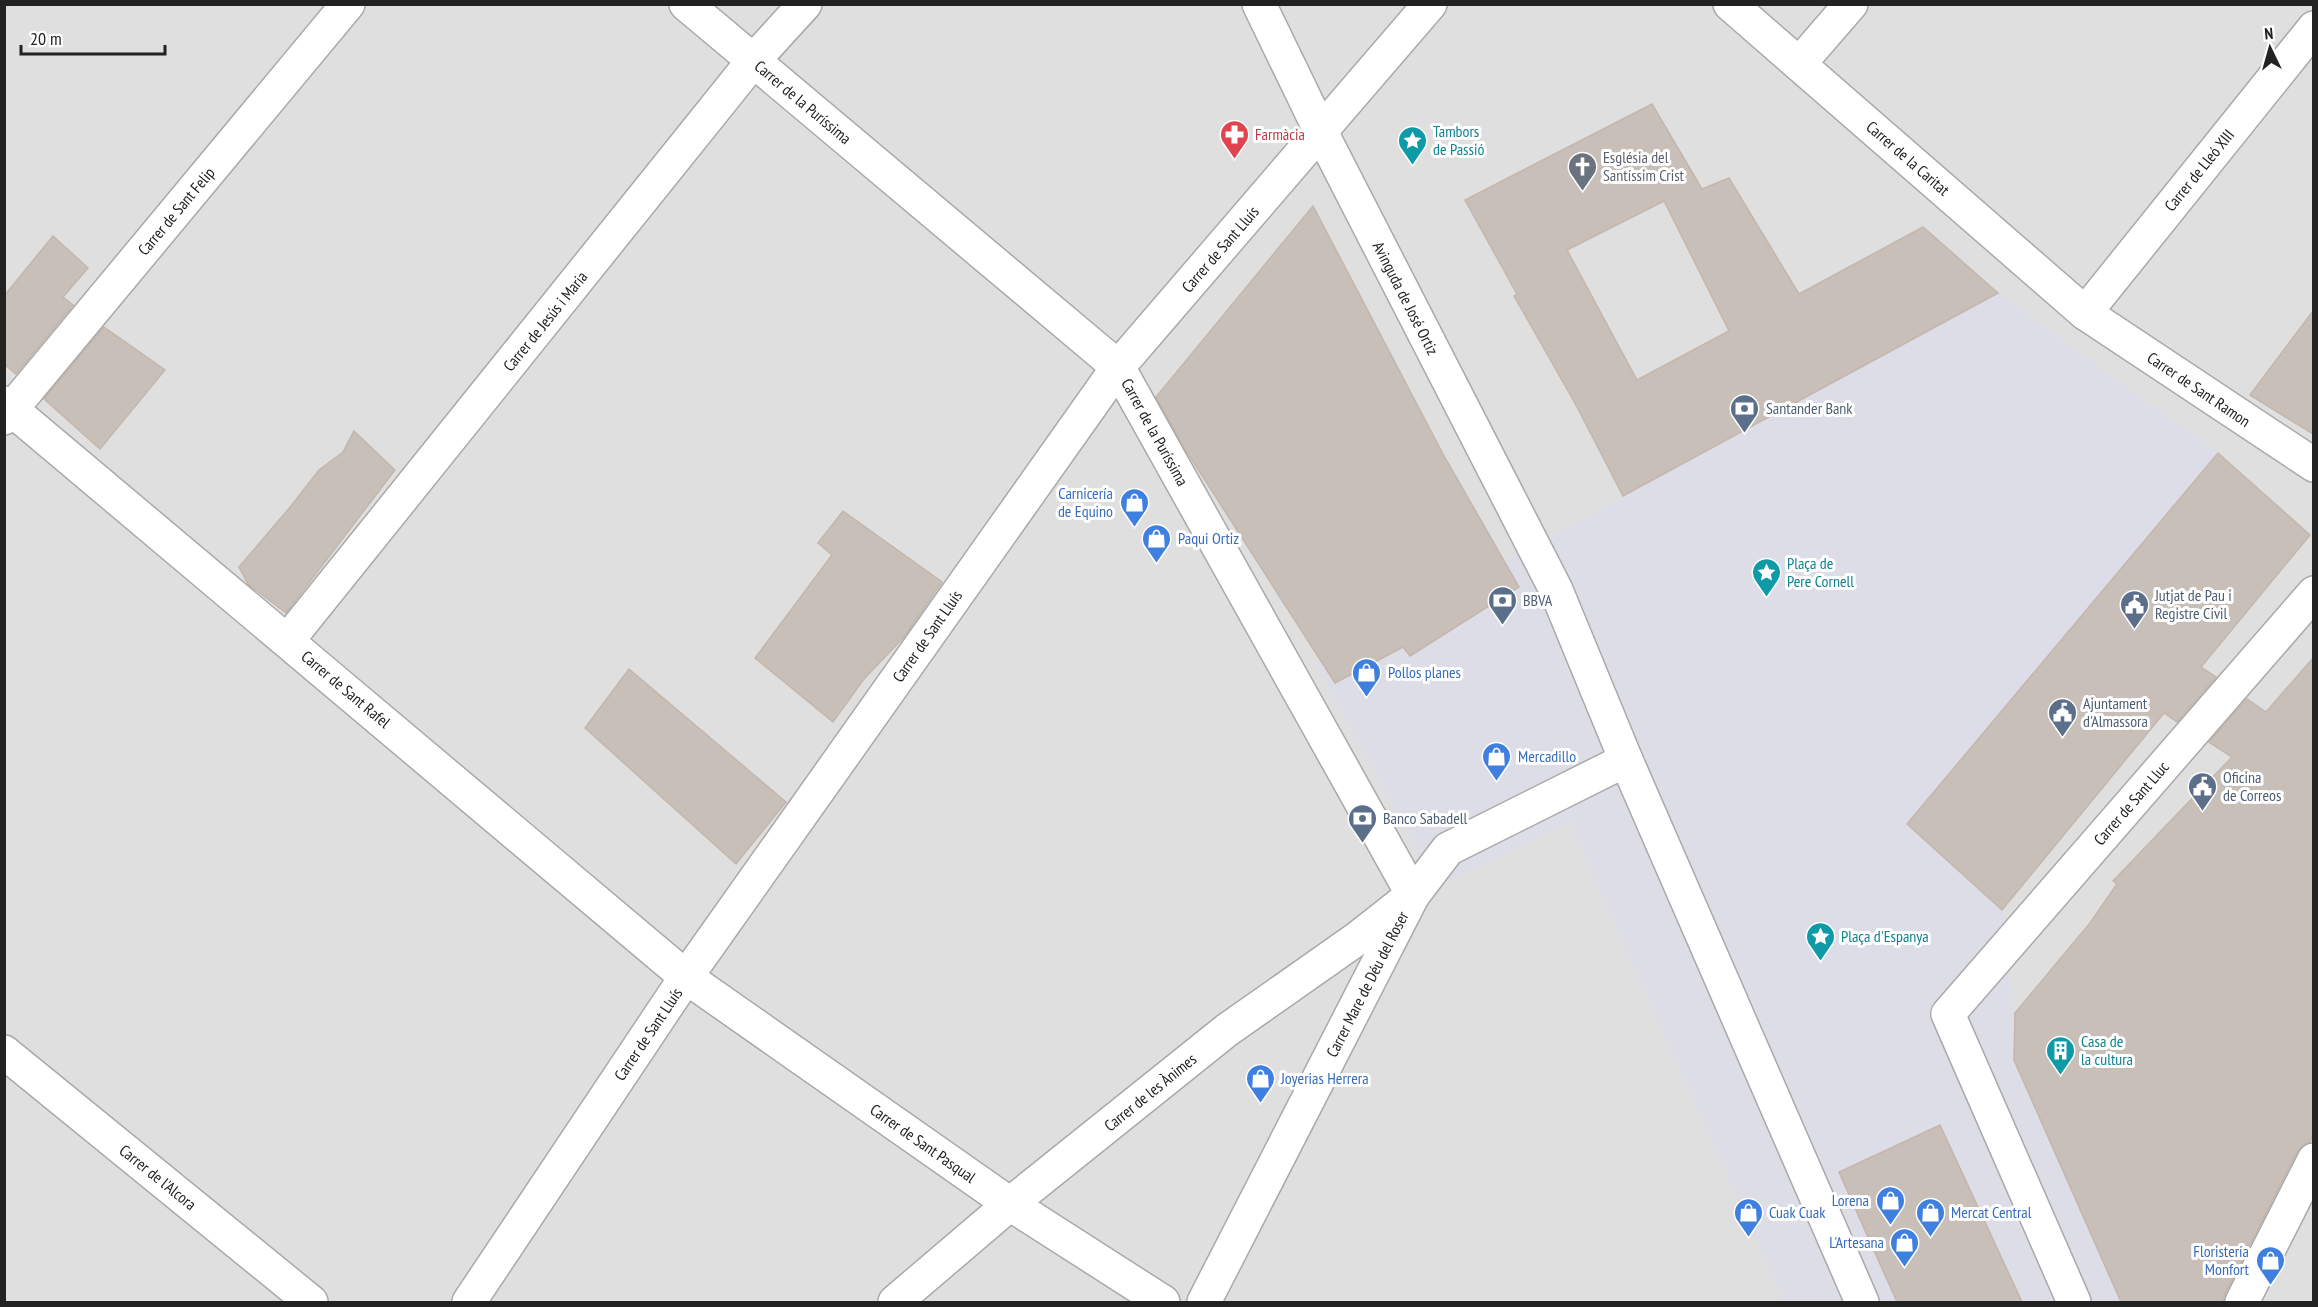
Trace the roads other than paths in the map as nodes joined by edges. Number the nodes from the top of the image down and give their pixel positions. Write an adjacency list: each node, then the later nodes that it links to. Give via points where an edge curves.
1 (348, 4): 14 (street, Carrer de Sant Felip)
2 (686, 4): 9 (street, Carrer de la Puríssima)
3 (805, 4): 9 (street, Carrer de Jesús i Maria)
4 (1259, 4): 11 (street, Avinguda de José Ortiz)
5 (1430, 4): 11 (street, Carrer de Sant Lluís)
6 (1730, 4): 10 (street, Carrer de la Caritat)
7 (1851, 4): 10 (street)
8 (2313, 28): 12 (street, Carrer de Lleó XIII)
9 (753, 61): 13 (street, Carrer de la Puríssima); 17 (street, Carrer de Jesús i Maria)
10 (1799, 64): 12 (street, Carrer de la Caritat)
11 (1321, 132): 13 (street, Carrer de Sant Lluís); 18 (street, Avinguda de José Ortiz, via 1557,590)
12 (2085, 313): 15 (street, Carrer de Sant Ramon)
13 (1118, 367): 19 (street, Carrer de la Puríssima); 20 (street, Carrer de Sant Lluís)
14 (7, 410): 17 (street, Carrer de Sant Rafel)
15 (2313, 465)
16 (2313, 592): 30 (street, Carrer de Sant Lluc, via 1948,1014)
17 (288, 640): 20 (street, Carrer de Sant Rafel)
18 (1631, 772): 19 (street, Carrer Mare de Déu del Roser, via 1448,849); 29 (street)
19 (1413, 895): 23 (street, Carrer de les Ànimes, via 1227,1030); 28 (street, Carrer Mare de Déu del Roser)
20 (686, 977): 23 (street, Carrer de Sant Pasqual); 25 (street, Carrer de Sant Lluís)
21 (4, 1052): 24 (street, Carrer de l'Alcora)
22 (2313, 1160): 31 (street)
23 (1010, 1204): 26 (street, Carrer de les Ànimes); 27 (street, Carrer de Sant Pasqual)
24 (311, 1302)
25 (469, 1302)
26 (895, 1302)
27 (1163, 1302)
28 (1204, 1302)
29 (1862, 1302)
30 (2074, 1302)
31 (2242, 1302)

